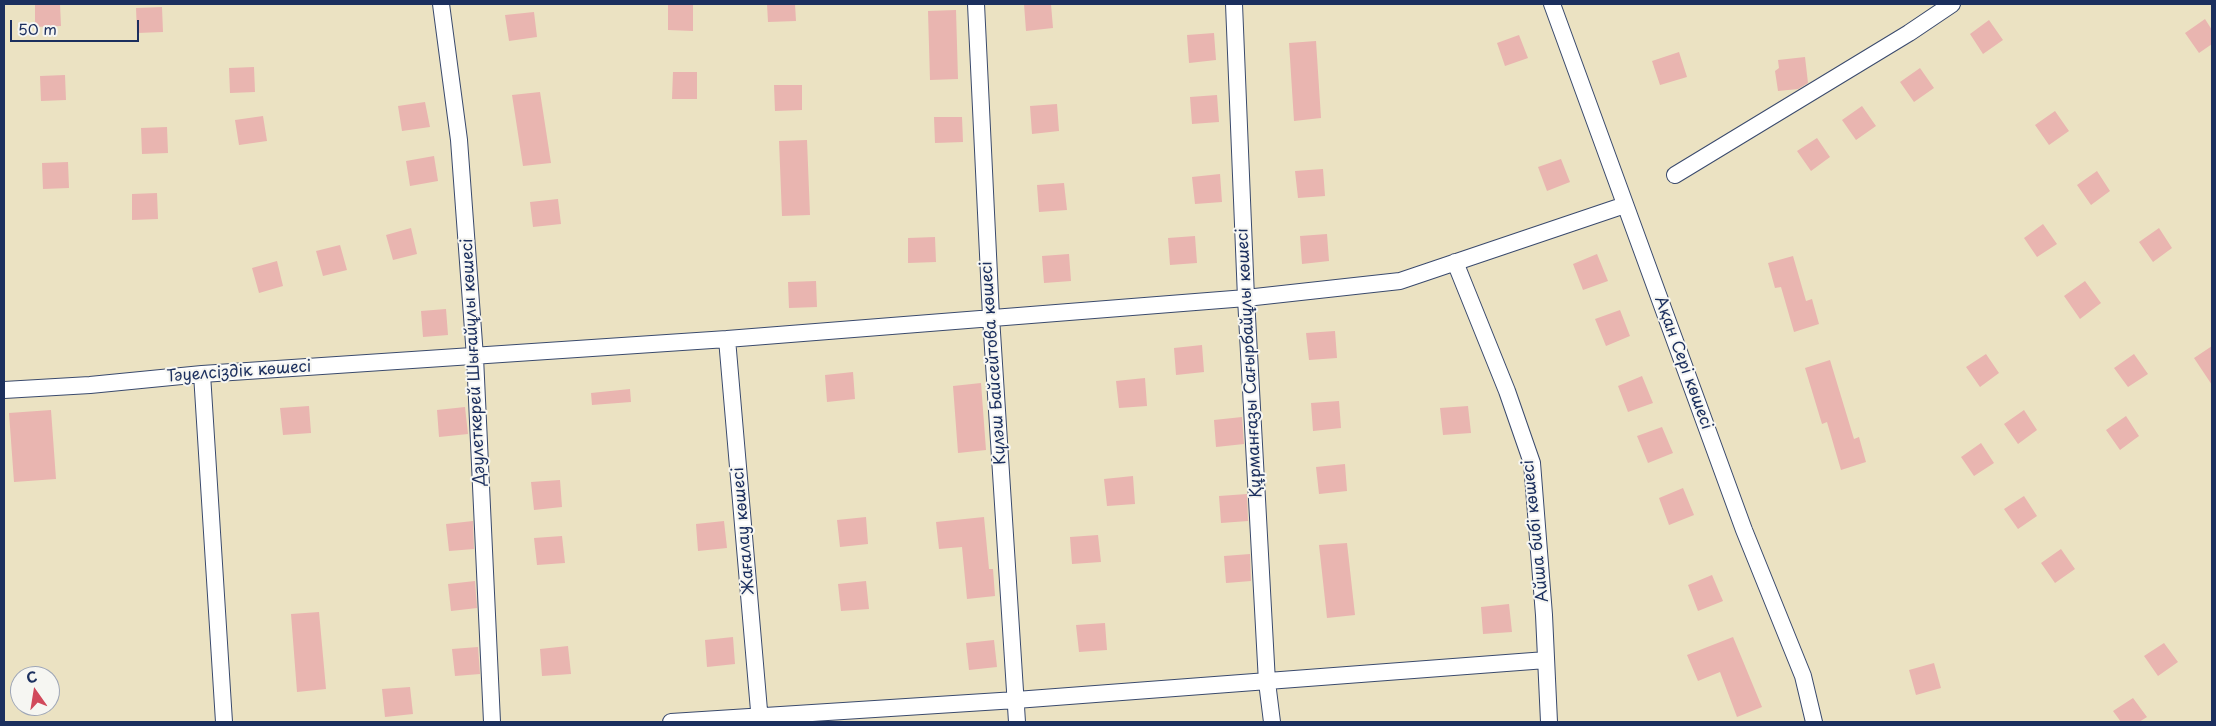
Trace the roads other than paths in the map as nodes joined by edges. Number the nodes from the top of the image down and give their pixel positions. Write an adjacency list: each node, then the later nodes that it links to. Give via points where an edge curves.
1 (441, 4): 12 (street, Дәулеткерей Шығайұлы көшесі, via 459,140)
2 (976, 4): 10 (street, Күләш Байсейтова көшесі)
3 (1234, 4): 9 (street, Құрманғазы Сағырбайұлы көшесі)
4 (1552, 4): 7 (street, Ақан Сері көшесі)
5 (1952, 4): 6 (street, via 1909,34)
6 (1676, 175)
7 (1624, 205): 8 (street, Тәуелсіздік көшесі); 25 (street, Ақан Сері көшесі, via 1744,530 1803,676)
8 (1456, 262): 9 (street, Тәуелсіздік көшесі, via 1400,281); 15 (street, Айша бибі көшесі, via 1532,463)
9 (1246, 298): 10 (street, Тәуелсіздік көшесі); 16 (street, Құрманғазы Сағырбайұлы көшесі)
10 (991, 318): 11 (street, Тәуелсіздік көшесі); 17 (street, Күләш Байсейтова көшесі)
11 (727, 339): 12 (street, Тәуелсіздік көшесі); 18 (street, Жағалау көшесі)
12 (475, 357): 13 (street, Тәуелсіздік көшесі); 20 (street, Дәулеткерей Шығайұлы көшесі)
13 (202, 374): 14 (street, Тәуелсіздік көшесі); 19 (street)
14 (4, 390)
15 (1546, 660): 16 (street); 24 (street, Айша бибі көшесі)
16 (1267, 682): 17 (street); 23 (street, Құрманғазы Сағырбайұлы көшесі)
17 (1016, 700): 18 (street); 22 (street, Күләш Байсейтова көшесі)
18 (760, 720): 21 (street)
19 (224, 722)
20 (492, 722)
21 (671, 722)
22 (1017, 722)
23 (1272, 722)
24 (1549, 722)
25 (1814, 722)

